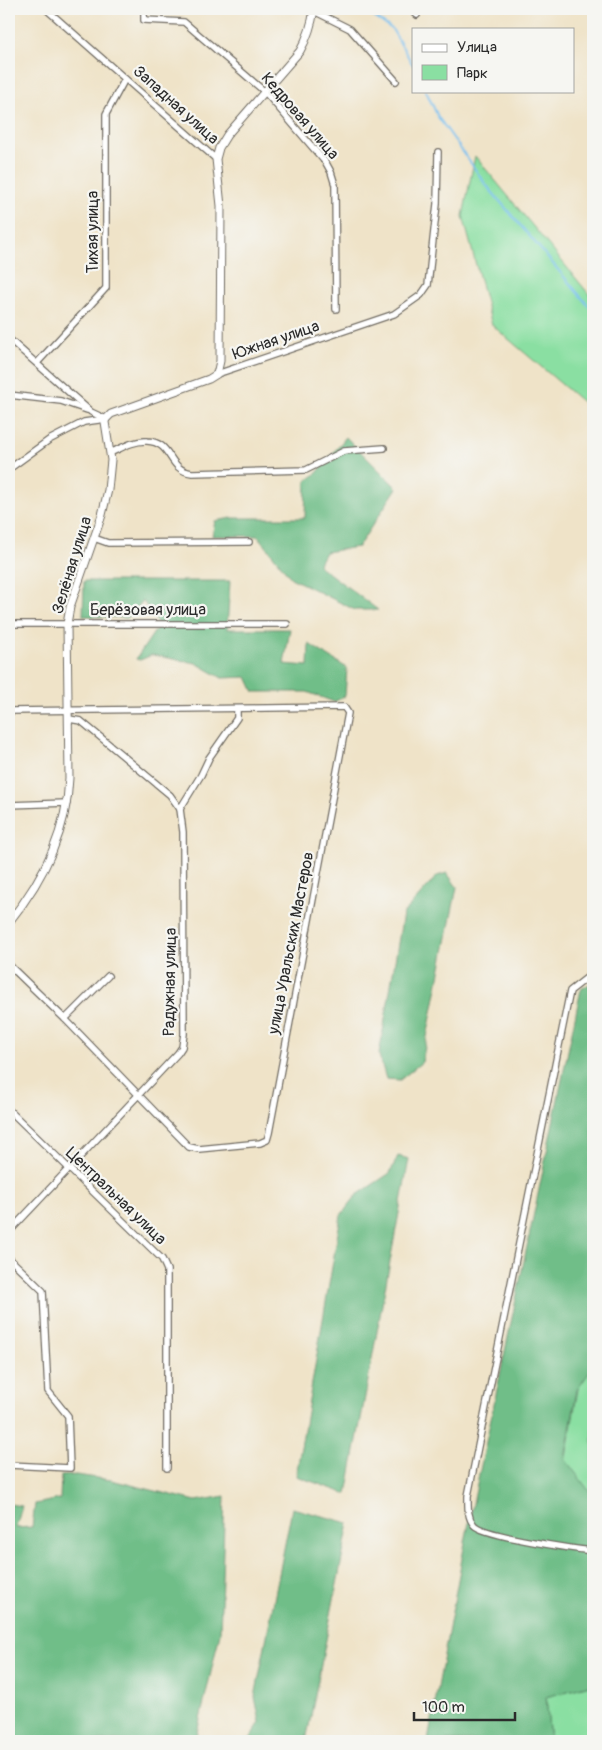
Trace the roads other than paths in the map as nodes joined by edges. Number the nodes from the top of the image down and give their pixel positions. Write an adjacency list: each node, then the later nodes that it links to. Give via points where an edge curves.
1 (46, 9): 6 (street, Западная улица)
2 (144, 9): 8 (street, Кедровая улица, via 144,20 184,22)
3 (410, 9): 5 (street)
4 (314, 10): 7 (street, via 350,29); 8 (street, via 307,40)
5 (417, 15)
6 (125, 79): 10 (street, Западная улица); 13 (street, Тихая улица, via 106,114 106,288)
7 (396, 82)
8 (265, 92): 10 (street, via 227,136); 11 (street, Кедровая улица, via 331,172 335,186)
9 (438, 152): 14 (street, Южная улица, via 438,204 428,286 421,295 394,314)
10 (216, 158): 14 (street, Западная улица, via 221,206 220,361)
11 (336, 309)
12 (9, 339): 13 (street)
13 (37, 363): 16 (street)
14 (217, 374): 17 (street, Южная улица)
15 (9, 395): 16 (street, via 61,401)
16 (91, 412): 17 (street)
17 (106, 418): 19 (street, Зелёная улица); 20 (street, Южная улица, via 84,422 49,440)
18 (384, 448): 19 (street, via 344,451 306,470 192,473 183,472 176,466 165,448 156,442 128,445)
19 (110, 453): 21 (street, Зелёная улица, via 108,490)
20 (9, 469)
21 (94, 538): 22 (street, via 108,543); 24 (street, Зелёная улица)
22 (249, 542)
23 (9, 624): 24 (street, Берёзовая улица)
24 (67, 624): 25 (street, Берёзовая улица); 27 (street, Зелёная улица)
25 (287, 624)
26 (237, 709): 27 (street); 32 (street, via 237,718); 38 (street, улица Уральских Мастеров, via 344,707 348,713 269,1134 267,1140 260,1143 199,1150 189,1147)
27 (68, 710): 28 (street); 29 (street, Зелёная улица)
28 (9, 711)
29 (69, 719): 30 (street, Зелёная улица); 32 (street, via 81,721 170,795)
30 (67, 803): 31 (street); 33 (street, Зелёная улица, via 48,861)
31 (9, 805)
32 (180, 809): 38 (street, Радужная улица, via 183,832 184,1034 178,1053)
33 (9, 922)
34 (9, 965): 37 (street)
35 (593, 973): 45 (street, via 570,991 468,1496 468,1510 470,1520 481,1530)
36 (108, 976): 37 (street)
37 (65, 1019): 38 (street)
38 (137, 1095): 40 (street, Радужная улица)
39 (9, 1110): 40 (street, Центральная улица)
40 (69, 1169): 41 (street, Радужная улица); 44 (street, Центральная улица, via 162,1259 167,1270)
41 (9, 1232)
42 (9, 1258): 43 (street, via 43,1291 48,1391 68,1416 70,1468)
43 (9, 1465)
44 (167, 1468)
45 (593, 1551)

